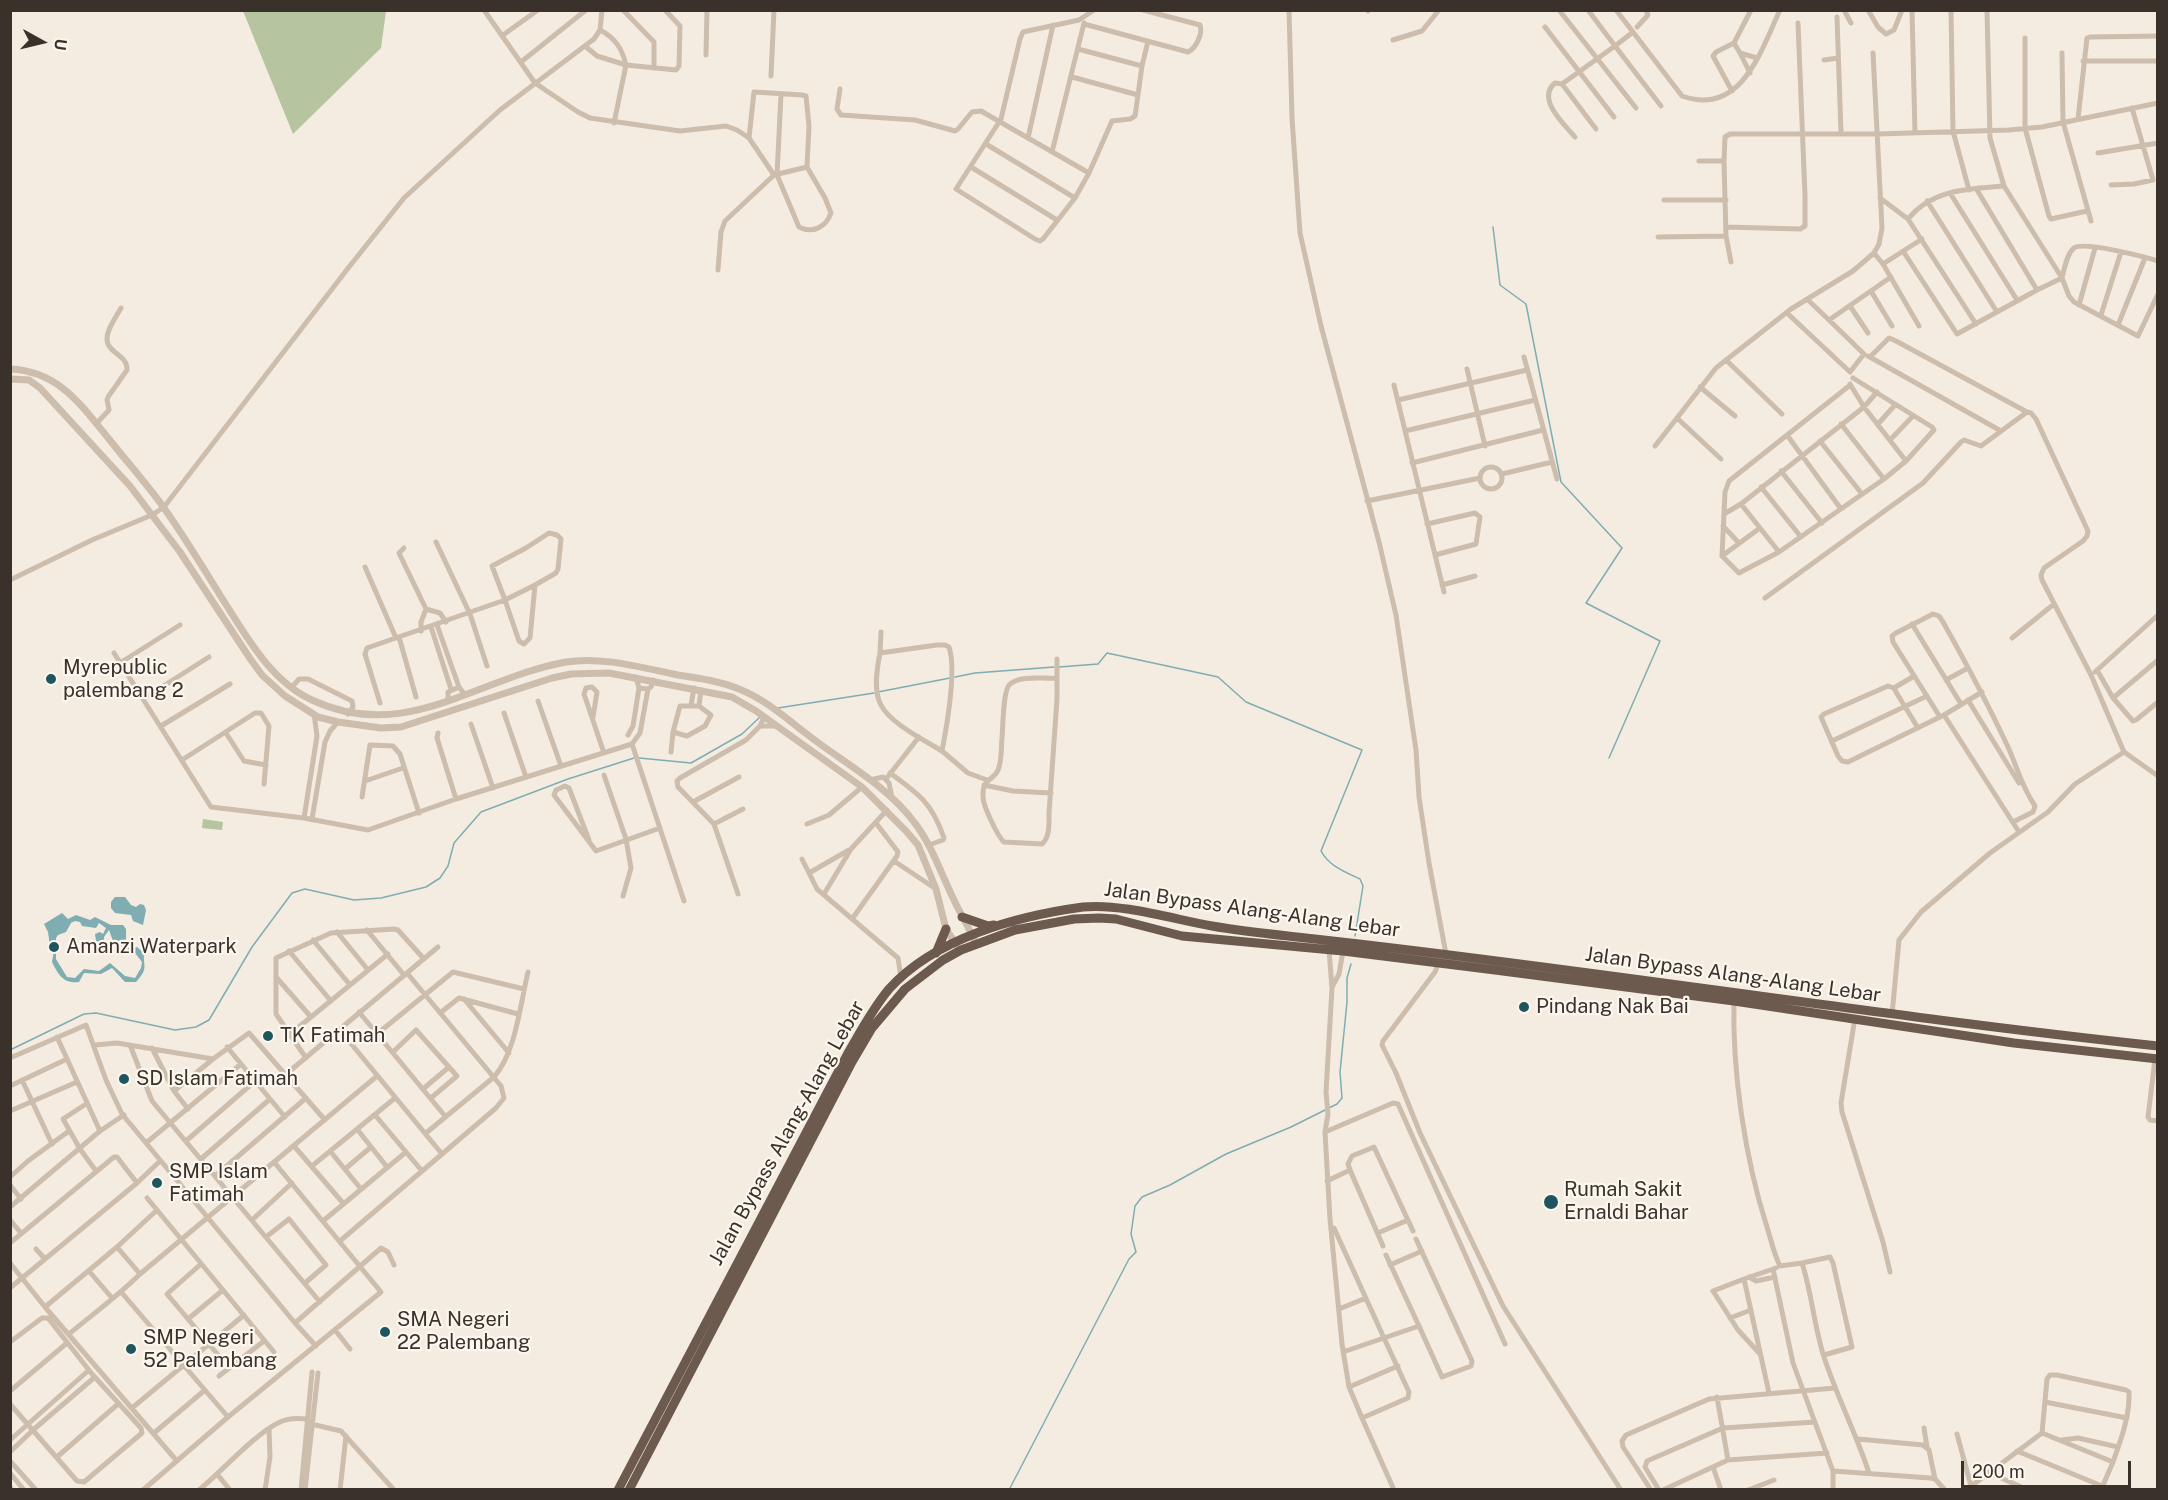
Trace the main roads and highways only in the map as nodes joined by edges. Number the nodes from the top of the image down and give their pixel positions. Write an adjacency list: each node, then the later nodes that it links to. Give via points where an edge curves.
1 (961, 915): 2 (highway, via 988,926)
2 (1003, 924): 4 (highway, Jalan Bypass Alang-Alang Lebar); 5 (highway, Jalan Bypass Alang-Alang Lebar, via 1066,910 1112,907)
3 (946, 925): 6 (highway)
4 (974, 940): 5 (highway, Jalan Bypass Alang-Alang Lebar, via 1032,926 1099,918 1182,936); 6 (highway, Jalan Bypass Alang-Alang Lebar, via 956,942); 11 (highway, Jalan Bypass Alang-Alang Lebar, via 905,988 872,1028)
5 (1351, 949): 7 (highway, Jalan Bypass Alang-Alang Lebar, via 1438,964); 7 (highway, Jalan Bypass Alang-Alang Lebar, via 1446,954)
6 (936, 953): 10 (highway, Jalan Bypass Alang-Alang Lebar, via 900,978 880,1000 848,1053)
7 (1735, 997): 8 (highway, Jalan Bypass Alang-Alang Lebar); 9 (highway, Jalan Bypass Alang-Alang Lebar, via 2014,1043)
8 (2157, 1046)
9 (2156, 1059)
10 (618, 1490)
11 (629, 1490)

